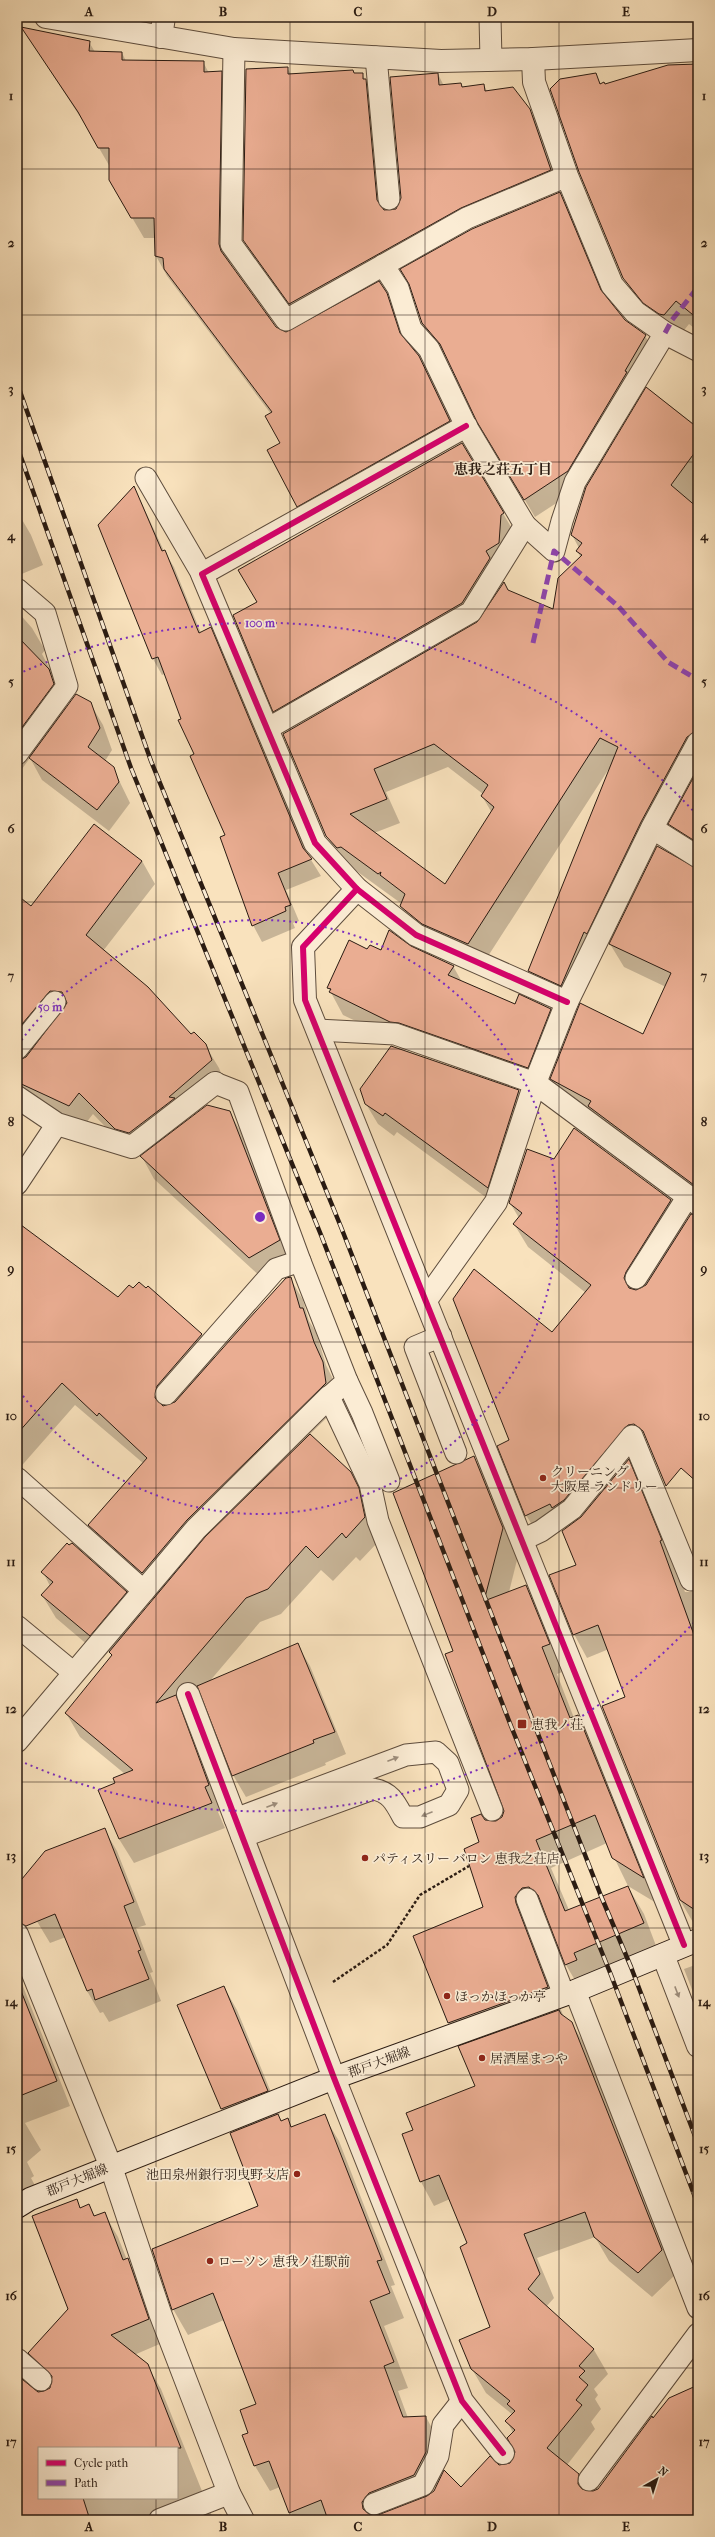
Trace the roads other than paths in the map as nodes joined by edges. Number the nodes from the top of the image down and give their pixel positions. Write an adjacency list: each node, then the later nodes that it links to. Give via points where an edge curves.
1 (46, 17): 3 (street)
2 (490, 17): 8 (lane)
3 (162, 27): 4 (street)
4 (234, 49): 6 (street); 11 (lane, via 231,244 286,320)
5 (698, 50): 7 (street)
6 (376, 56): 8 (street, via 441,61); 10 (lane)
7 (533, 59): 8 (street); 9 (street, via 534,82)
8 (491, 60)
9 (567, 176): 11 (lane, via 467,218); 12 (street, via 612,285 635,312)
10 (390, 199)
11 (383, 265): 14 (lane, via 398,288 411,329 429,350)
12 (665, 333): 13 (street); 16 (lane, via 576,482 554,551)
13 (698, 350)
14 (466, 426): 16 (lane); 17 (street)
15 (146, 478): 17 (lane)
16 (525, 525): 19 (lane, via 471,612)
17 (202, 574): 19 (street)
18 (17, 589): 21 (lane, via 45,613 67,686)
19 (267, 729): 24 (street, via 315,843)
20 (698, 743): 22 (street)
21 (17, 754)
22 (652, 828): 23 (lane); 26 (street)
23 (698, 857)
24 (357, 890): 26 (street, via 416,935); 27 (street, via 303,947 305,1000)
25 (55, 1002): 28 (lane)
26 (567, 1002): 30 (street)
27 (317, 1030): 30 (lane, via 395,1034); 37 (street)
28 (17, 1049)
29 (215, 1082): 32 (street, via 132,1147); 35 (lane, via 238,1092)
30 (535, 1083): 34 (street); 37 (street, via 496,1202)
31 (17, 1097): 32 (street)
32 (57, 1124): 33 (lane)
33 (17, 1184)
34 (693, 1200): 36 (lane)
35 (300, 1261): 39 (lane); 40 (lane, via 276,1269)
36 (636, 1278)
37 (426, 1300): 38 (street)
38 (441, 1336): 42 (lane, via 415,1347); 45 (street)
39 (347, 1381): 41 (lane); 44 (lane)
40 (166, 1394)
41 (329, 1397): 47 (street, via 196,1529); 52 (lane, via 370,1484 378,1521)
42 (456, 1453)
43 (17, 1478): 47 (lane)
44 (389, 1481)
45 (522, 1540): 46 (lane, via 541,1531 572,1509 632,1436); 56 (street)
46 (691, 1580)
47 (144, 1591): 49 (street)
48 (17, 1626): 49 (lane)
49 (74, 1673): 51 (street)
50 (188, 1694): 53 (street)
51 (17, 1741)
52 (492, 1810)
53 (239, 1828): 53 (lane, one-way to 53, via 406,1755 436,1752 448,1763 458,1790 450,1805 420,1817 403,1817 394,1800 385,1791 373,1788); 60 (street)
54 (527, 1899): 58 (lane)
55 (17, 1934): 61 (street)
56 (691, 1943): 57 (street, 郡戸大堀線)
57 (663, 1955): 58 (street, 郡戸大堀線); 59 (street, one-way to 59)
58 (569, 1993): 60 (street, 郡戸大堀線); 63 (lane)
59 (698, 2046)
60 (334, 2078): 61 (street, 郡戸大堀線); 67 (street)
61 (111, 2167): 62 (street, 郡戸大堀線, via 30,2199); 70 (street, via 160,2312)
62 (17, 2207)
63 (698, 2308)
64 (698, 2334): 69 (lane)
65 (17, 2359): 66 (lane)
66 (41, 2380)
67 (462, 2401): 68 (street); 71 (lane, via 443,2425 438,2456 423,2485)
68 (503, 2453)
69 (589, 2480)
70 (229, 2493): 72 (street); 73 (street)
71 (374, 2504)
72 (160, 2520)
73 (243, 2520)

